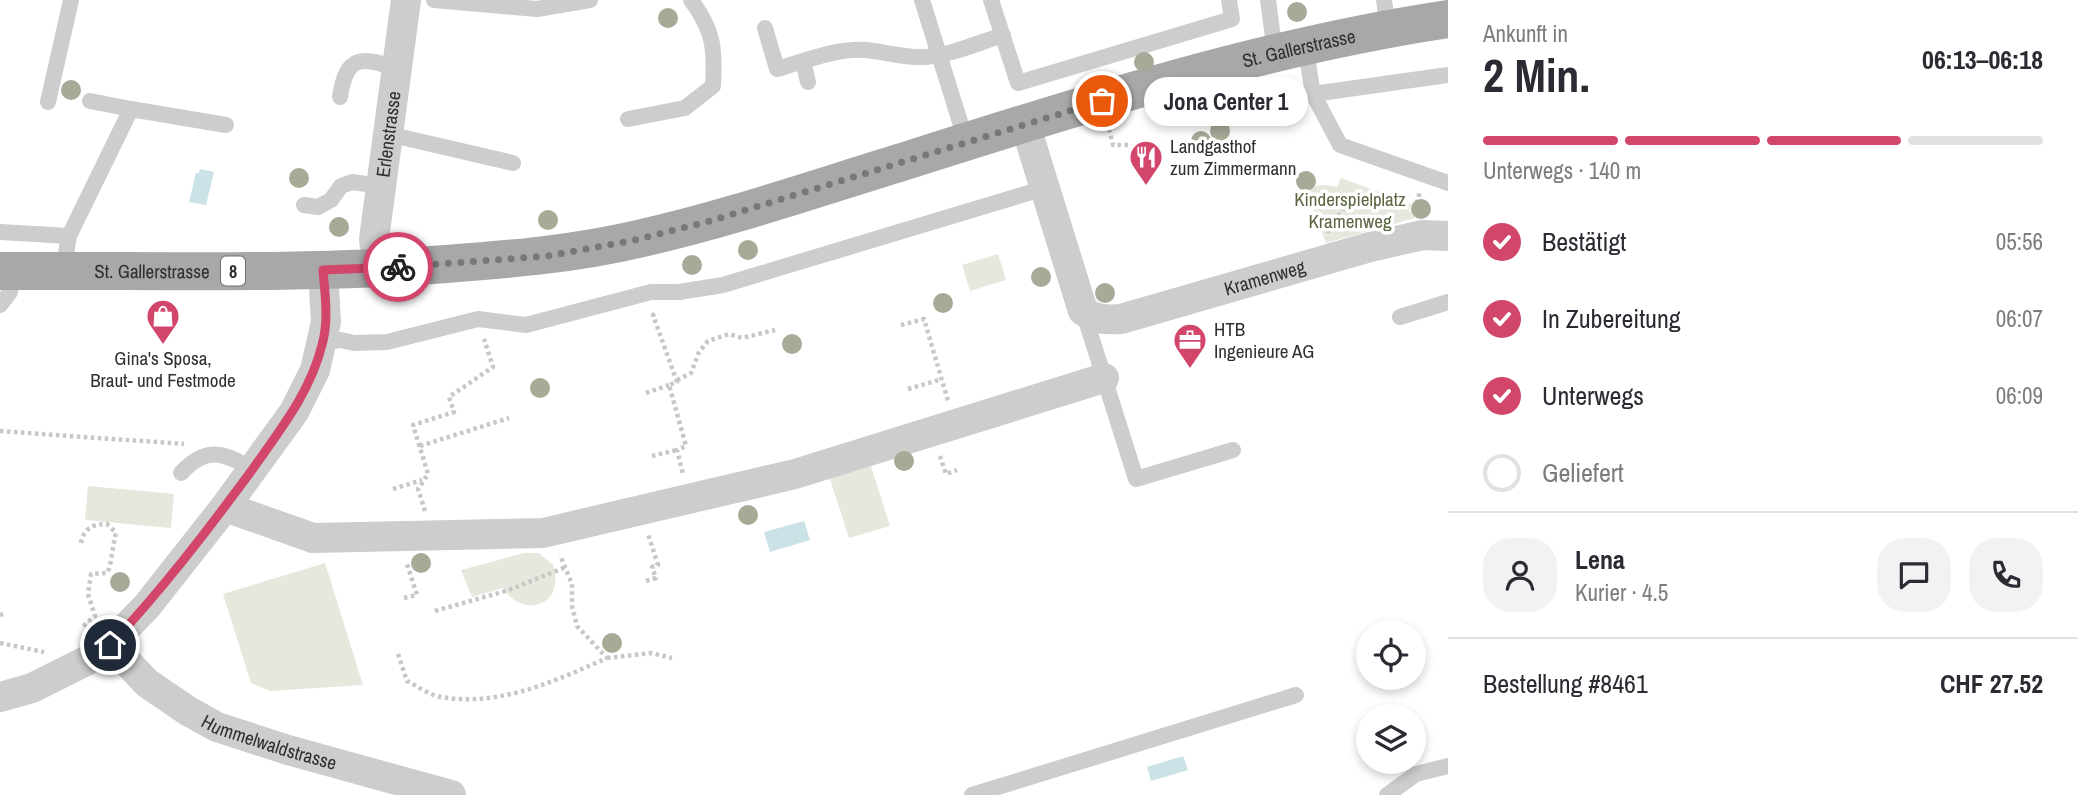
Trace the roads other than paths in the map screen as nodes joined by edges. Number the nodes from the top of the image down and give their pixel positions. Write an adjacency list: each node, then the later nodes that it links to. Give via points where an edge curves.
1 (71, 0): 23 (lane)
2 (406, 0): 17 (street, Erlenstrasse)
3 (434, 0): 4 (lane, via 537,9)
4 (590, 0)
5 (691, 0): 25 (lane, via 704,17 715,51 713,86 685,108)
6 (922, 0): 15 (lane)
7 (991, 0): 13 (lane)
8 (1229, 0): 13 (lane, via 1232,19 1018,83)
9 (1268, 0): 14 (lane)
10 (1386, 14): 11 (main road, St. Gallerstrasse / 8); 14 (main road, St. Gallerstrasse / 8)
11 (1448, 19)
12 (765, 27): 16 (lane, via 777,69)
13 (1003, 35): 15 (lane)
14 (1290, 49): 20 (lane); 26 (main road, St. Gallerstrasse / 8)
15 (939, 55): 16 (lane, via 865,50); 29 (lane)
16 (803, 61): 19 (lane)
17 (397, 69): 21 (lane, via 361,61 343,75); 28 (street, Erlenstrasse)
18 (1448, 75): 20 (lane)
19 (808, 82)
20 (1313, 94): 31 (lane, via 1339,145)
21 (340, 97)
22 (90, 101): 24 (lane)
23 (48, 102)
24 (131, 110): 27 (lane); 37 (lane)
25 (628, 119)
26 (1025, 124): 29 (main road, St. Gallerstrasse / 8); 33 (street)
27 (226, 125)
28 (388, 134): 30 (lane); 32 (street, Erlenstrasse)
29 (966, 141): 38 (main road, St. Gallerstrasse / 8, via 635,240 548,256)
30 (513, 163)
31 (1448, 183)
32 (381, 186): 34 (lane, via 352,182 318,207); 38 (street, Erlenstrasse, via 374,239)
33 (1045, 188): 42 (street); 44 (lane, via 723,285 651,292 526,325 478,319 387,342)
34 (304, 205)
35 (0, 232): 37 (lane)
36 (1448, 236): 42 (street, Kramenweg, via 1423,235 1370,247 1121,319 1104,320)
37 (66, 253): 39 (main road, St. Gallerstrasse / 8); 40 (main road, St. Gallerstrasse / 8)
38 (377, 268): 39 (main road, St. Gallerstrasse / 8)
39 (323, 270): 44 (street)
40 (4, 282)
41 (1448, 302): 43 (lane)
42 (1083, 311): 45 (lane)
43 (1400, 317)
44 (323, 342): 47 (street, via 294,412)
45 (1104, 378): 46 (lane, via 1136,479); 49 (street, via 795,474 543,533 313,538)
46 (1233, 450)
47 (252, 468): 48 (lane, via 222,454 207,455 194,459); 49 (street)
48 (181, 473)
49 (225, 507): 50 (street)
50 (110, 645): 52 (street, via 42,683); 54 (street, Hummelwaldstrasse, via 147,683 217,727)
51 (1296, 695): 55 (lane)
52 (0, 697)
53 (1448, 766): 56 (lane, via 1416,774)
54 (451, 795)
55 (972, 795)
56 (1387, 795)

